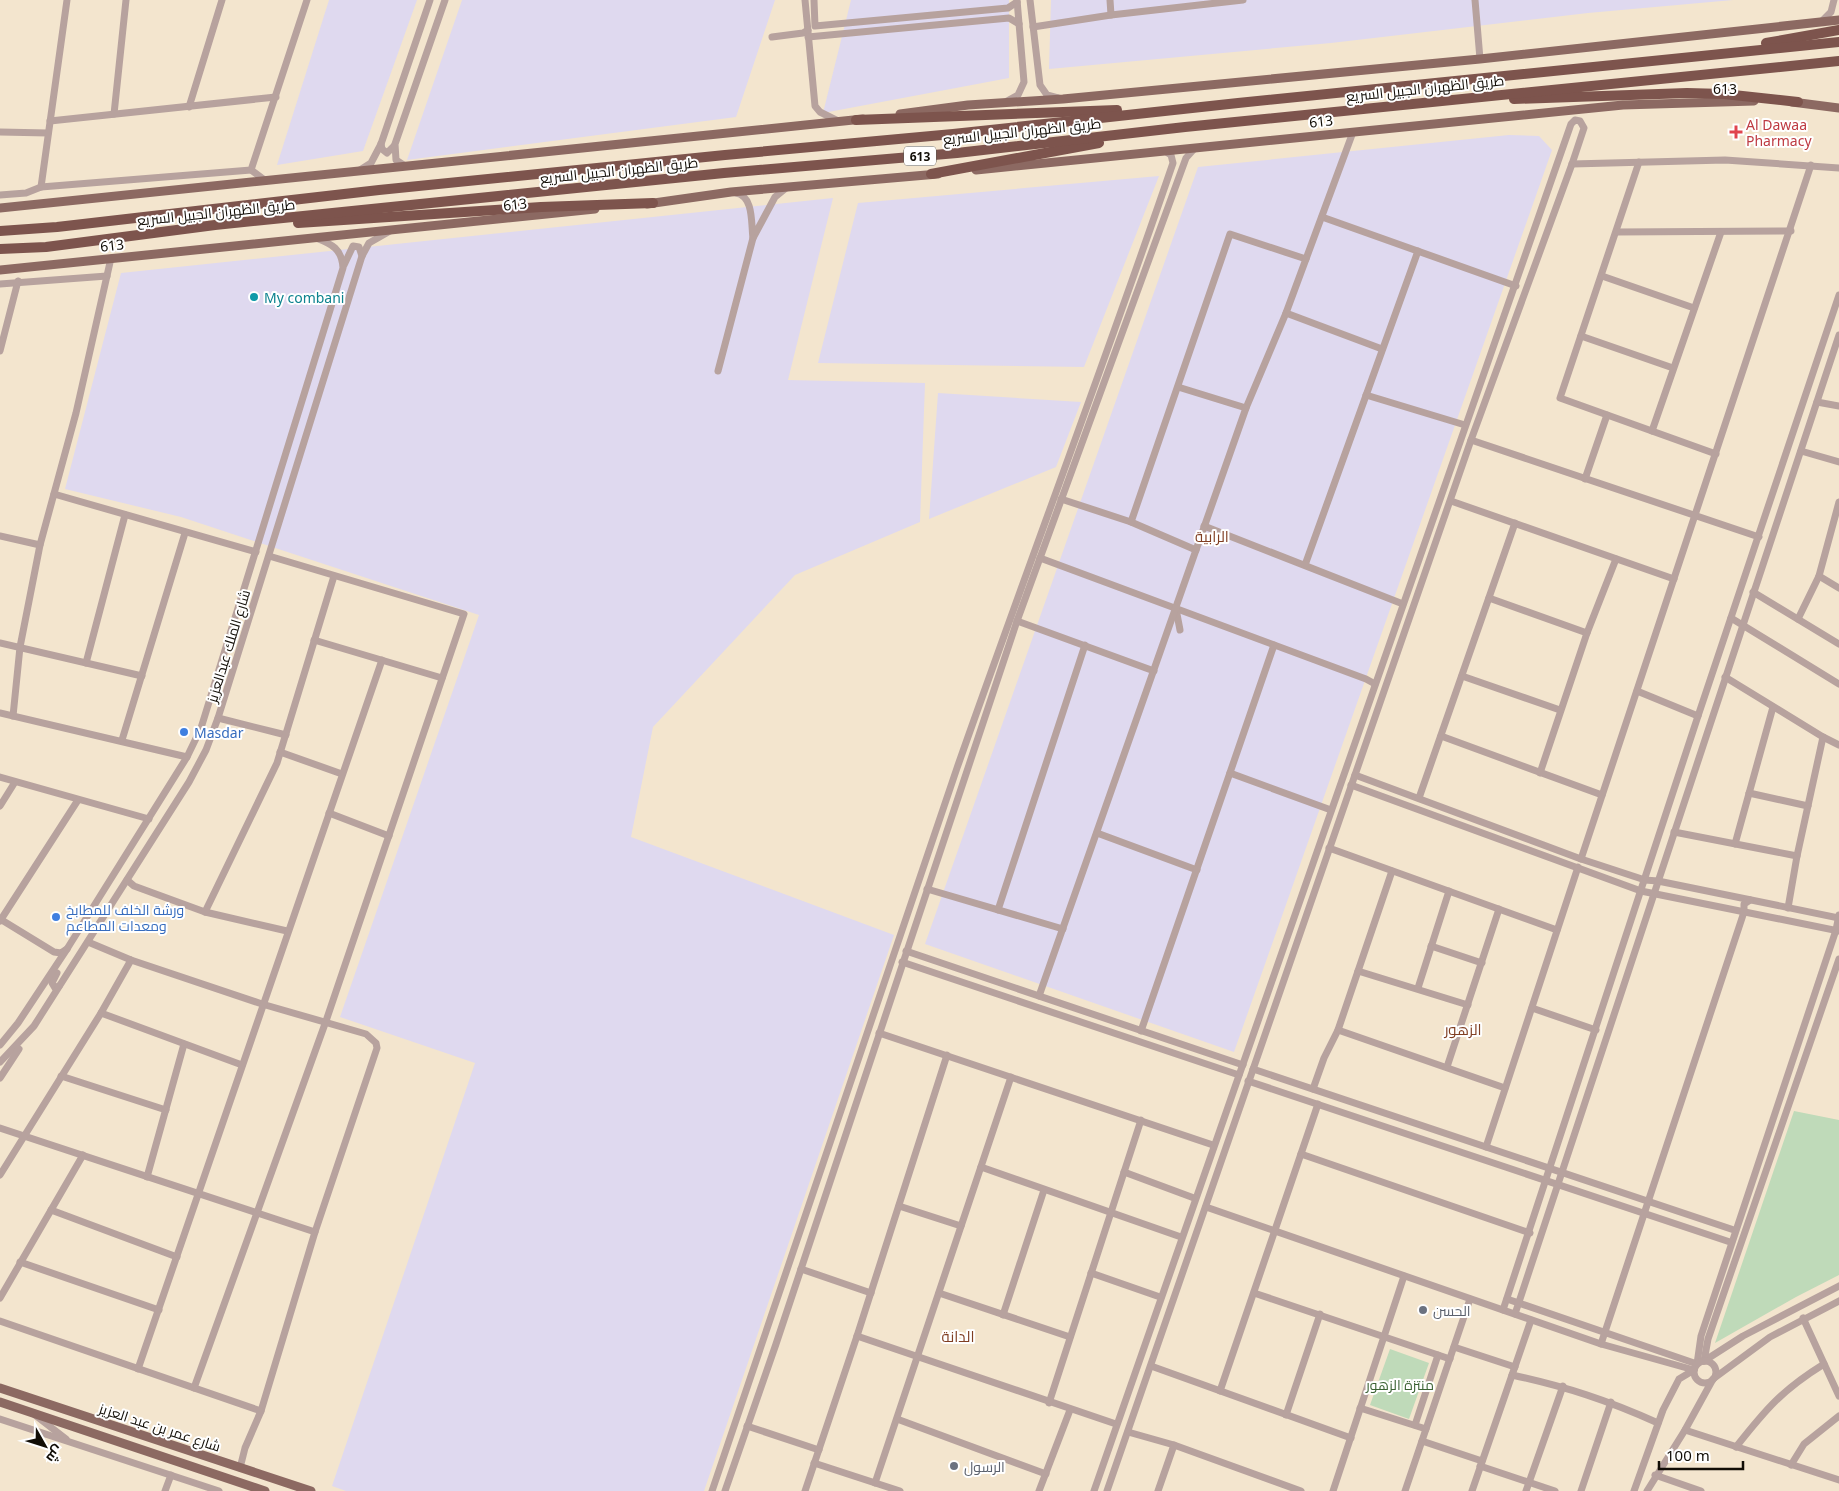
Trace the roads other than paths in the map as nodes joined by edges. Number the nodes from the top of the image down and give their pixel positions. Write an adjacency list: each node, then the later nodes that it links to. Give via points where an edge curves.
1 (67, 0): 38 (street)
2 (126, 0): 37 (street)
3 (222, 0): 35 (street)
4 (307, 0): 29 (street)
5 (430, 0): 45 (street)
6 (445, 0): 46 (street)
7 (805, 0): 22 (street)
8 (814, 0): 22 (street)
9 (1030, 0): 21 (street)
10 (1110, 0): 16 (street)
11 (1243, 0): 16 (street)
12 (1475, 0): 27 (street)
13 (1834, 0): 20 (street, via 1828,17)
14 (1017, 1): 15 (street, via 1008,8); 19 (street)
15 (961, 12): 18 (street); 22 (street)
16 (1111, 14): 21 (street)
17 (1839, 20): 20 (main road)
18 (948, 24): 19 (street, via 1010,18); 22 (street)
19 (1019, 24): 34 (street, via 1024,82 1012,99)
20 (1812, 24): 27 (main road)
21 (1033, 26): 30 (street, via 1040,85 1047,95)
22 (810, 30): 24 (street); 40 (street, via 815,106)
23 (1839, 30): 26 (highway)
24 (772, 37)
25 (1839, 42): 26 (highway, طريق الظهران الجبيل السريع / 613)
26 (1700, 55): 33 (highway, طريق الظهران الجبيل السريع / 613)
27 (1480, 59): 30 (main road)
28 (1839, 61): 31 (highway, طريق الظهران الجبيل السريع / 613)
29 (276, 97): 35 (street); 54 (street)
30 (1063, 99): 34 (main road)
31 (1438, 101): 32 (highway, via 1687,93); 41 (highway, طريق الظهران الجبيل السريع / 613)
32 (1798, 102): 36 (main road, 613); 43 (main road, 613, via 1640,104)
33 (1238, 103): 39 (highway); 66 (highway, طريق الظهران الجبيل السريع / 613)
34 (997, 104): 39 (main road)
35 (189, 107): 37 (street)
36 (1839, 108)
37 (114, 114): 38 (street)
38 (50, 120): 44 (street)
39 (856, 120): 40 (main road)
40 (838, 121): 51 (main road)
41 (1185, 127): 56 (highway); 65 (highway, طريق الظهران الجبيل السريع / 613, via 957,153 724,173)
42 (0, 132): 44 (street)
43 (1353, 132): 47 (main road, 613); 64 (street)
44 (48, 133): 59 (street)
45 (381, 144): 46 (street, via 387,153); 55 (street, via 371,163)
46 (395, 144): 51 (street, via 396,160)
47 (1199, 147): 48 (main road, 613); 108 (street, via 1186,158)
48 (1162, 150): 56 (main road, 613); 218 (street, via 1171,155 1173,163)
49 (1639, 162): 50 (street); 52 (street, via 1725,160); 69 (street)
50 (1572, 164): 84 (street, via 1584,128 1578,120 1571,124); 102 (street)
51 (410, 166): 55 (main road)
52 (1812, 166): 53 (street); 68 (street)
53 (1839, 168)
54 (250, 170): 57 (street); 59 (street)
55 (352, 173): 57 (main road)
56 (931, 174): 58 (main road, 613)
57 (266, 181): 63 (main road)
58 (790, 186): 60 (main road, 613); 72 (street, via 774,197)
59 (42, 187): 61 (street, via 26,193)
60 (731, 192): 62 (main road, 613); 72 (street, via 744,195 749,203)
61 (0, 195)
62 (653, 203): 65 (highway, via 541,206 340,222); 67 (main road, 613)
63 (0, 208)
64 (1322, 217): 74 (street); 77 (street)
65 (214, 225): 73 (highway, طريق الظهران الجبيل السريع / 613, via 46,247)
66 (0, 231)
67 (390, 231): 71 (main road, 613); 75 (street, شارع الملك عبدالعزيز, via 369,243)
68 (1791, 231): 70 (street); 104 (street)
69 (1617, 232): 70 (street); 81 (street)
70 (1721, 232): 86 (street)
71 (316, 238): 76 (main road, 613); 78 (street, via 338,249)
72 (753, 238): 93 (street)
73 (0, 249)
74 (1418, 251): 84 (street); 91 (street)
75 (362, 256): 78 (street, شارع الملك عبدالعزيز, via 359,247 352,246); 122 (street, شارع الملك عبدالعزيز)
76 (111, 258): 79 (main road, 613); 80 (street)
77 (1306, 259): 87 (street); 94 (street, via 1230,234)
78 (343, 268): 121 (street, شارع الملك عبدالعزيز)
79 (0, 270)
80 (107, 276): 82 (street); 107 (street)
81 (1602, 276): 86 (street); 89 (street)
82 (18, 282): 83 (street); 90 (street)
83 (0, 284)
84 (1516, 286): 100 (street)
85 (1839, 294): 118 (street)
86 (1694, 308): 92 (street)
87 (1286, 313): 91 (street); 98 (street)
88 (1839, 334): 96 (street)
89 (1581, 336): 92 (street); 99 (street, via 1560,398)
90 (1, 346)
91 (1382, 349): 95 (street)
92 (1673, 368): 101 (street)
93 (718, 371)
94 (1178, 387): 98 (street); 113 (street)
95 (1366, 394): 100 (street); 125 (street)
96 (1817, 402): 97 (street); 103 (street)
97 (1839, 406)
98 (1246, 408): 115 (street)
99 (1607, 415): 101 (street); 106 (street)
100 (1465, 425): 132 (street)
101 (1652, 430): 104 (street)
102 (1472, 440): 106 (street); 109 (street)
103 (1801, 451): 105 (street); 130 (street)
104 (1716, 454): 112 (street)
105 (1839, 462)
106 (1585, 479): 112 (street)
107 (54, 494): 111 (street); 119 (street)
108 (1061, 499): 113 (street); 123 (street)
109 (1451, 501): 114 (street); 172 (street)
110 (1838, 507): 127 (street)
111 (125, 515): 116 (street); 147 (street)
112 (1696, 516): 118 (street); 128 (street)
113 (1131, 522): 120 (street)
114 (1515, 523): 124 (street); 131 (street)
115 (1204, 526): 120 (street); 125 (street)
116 (185, 533): 121 (street); 149 (street)
117 (0, 536): 119 (street)
118 (1759, 537): 134 (street)
119 (40, 545): 145 (street)
120 (1196, 550): 133 (street)
121 (256, 552): 168 (street, شارع الملك عبدالعزيز, via 209,705)
122 (269, 556): 126 (street); 161 (street, شارع الملك عبدالعزيز)
123 (1040, 558): 133 (street); 136 (street)
124 (1616, 559): 128 (street); 139 (street)
125 (1305, 566): 132 (street)
126 (334, 576): 140 (street); 152 (street, via 464,614)
127 (1819, 576): 129 (street); 135 (street)
128 (1674, 580): 155 (street)
129 (1839, 588)
130 (1753, 592): 135 (street); 137 (street)
131 (1489, 598): 139 (street); 150 (street)
132 (1403, 604): 153 (street)
133 (1176, 608): 138 (street); 143 (street); 148 (street)
134 (1731, 618): 137 (street); 160 (street)
135 (1798, 619): 142 (street)
136 (1017, 621): 144 (street); 198 (street)
137 (1743, 625): 151 (street); 154 (street)
138 (1180, 630)
139 (1586, 633): 157 (street)
140 (314, 640): 146 (street); 162 (street)
141 (0, 643): 145 (street)
142 (1839, 644)
143 (1274, 645): 153 (street); 169 (street)
144 (1085, 646): 148 (street); 205 (street)
145 (20, 647): 147 (street); 159 (street)
146 (382, 660): 152 (street); 171 (street)
147 (86, 663): 149 (street)
148 (1154, 670): 186 (street)
149 (142, 676): 165 (street)
150 (1462, 676): 157 (street); 163 (street)
151 (1725, 677): 156 (street); 185 (street)
152 (442, 678): 187 (street)
153 (1375, 684): 182 (street)
154 (1839, 684)
155 (1637, 691): 160 (street); 177 (street)
156 (1774, 707): 164 (street); 176 (street)
157 (1560, 710): 170 (street)
158 (0, 713): 159 (street)
159 (13, 716): 165 (street)
160 (1698, 716): 196 (street)
161 (218, 718): 162 (street); 195 (street, شارع الملك عبدالعزيز, via 189,782)
162 (286, 735): 167 (street)
163 (1441, 736): 170 (street); 178 (street)
164 (1823, 737): 166 (street); 181 (street)
165 (122, 740): 168 (street)
166 (1839, 745)
167 (280, 752): 171 (street); 206 (street)
168 (187, 757): 184 (street, شارع الملك عبدالعزيز)
169 (1230, 773): 182 (street); 193 (street)
170 (1540, 773): 177 (street)
171 (342, 774): 183 (street)
172 (1355, 775): 175 (street); 178 (street)
173 (0, 777): 174 (street)
174 (14, 782): 179 (street); 180 (street)
175 (1351, 785): 189 (street); 192 (street)
176 (1749, 793): 181 (street); 188 (street)
177 (1602, 795): 191 (street)
178 (1419, 798): 191 (street)
179 (78, 800): 184 (street); 209 (street)
180 (0, 806)
181 (1808, 806): 190 (street)
182 (1331, 810): 243 (street)
183 (329, 813): 187 (street); 213 (street)
184 (150, 819): 210 (street, شارع الملك عبدالعزيز)
185 (1674, 832): 188 (street); 197 (street)
186 (1097, 833): 193 (street); 211 (street)
187 (389, 836): 232 (street)
188 (1735, 844): 190 (street)
189 (1329, 848): 194 (street); 245 (street)
190 (1797, 856): 203 (street)
191 (1581, 859): 196 (street)
192 (1578, 867): 200 (street); 212 (street)
193 (1197, 870): 236 (street)
194 (1392, 870): 199 (street); 223 (street)
195 (127, 880): 206 (street, via 134,886); 215 (street, شارع الملك عبدالعزيز)
196 (1645, 880): 197 (street); 200 (street)
197 (1658, 881): 201 (street); 202 (street)
198 (927, 889): 205 (street); 219 (street)
199 (1449, 891): 204 (street); 216 (street)
200 (1641, 892): 201 (street); 235 (street)
201 (1653, 894): 207 (street); 265 (street)
202 (1750, 900): 203 (street); 207 (street, via 1744,904)
203 (1788, 908): 208 (street)
204 (1500, 909): 212 (street); 222 (street)
205 (998, 910): 211 (street)
206 (205, 912): 213 (street)
207 (1744, 912): 214 (street); 273 (street)
208 (1839, 917): 214 (street)
209 (0, 920): 217 (street, via 54,952)
210 (86, 920): 217 (street, شارع الملك عبدالعزيز); 225 (street, via 79,939 52,980 53,987)
211 (1063, 929): 227 (street)
212 (1557, 930): 230 (street)
213 (288, 931): 228 (street)
214 (1838, 931): 282 (street)
215 (88, 942): 221 (street); 225 (street, شارع الملك عبدالعزيز)
216 (1431, 946): 222 (street); 226 (street)
217 (67, 949): 239 (street, شارع الملك عبدالعزيز)
218 (893, 957): 219 (street); 373 (street)
219 (904, 957): 227 (street); 237 (street); 246 (street)
220 (1839, 959): 224 (street)
221 (131, 960): 228 (street); 231 (street)
222 (1482, 963): 229 (street)
223 (1358, 971): 226 (street); 234 (street)
224 (1836, 978): 324 (street)
225 (60, 986): 233 (street, شارع الملك عبدالعزيز)
226 (1418, 988): 229 (street)
227 (1039, 996): 236 (street)
228 (262, 1004): 232 (street); 242 (street)
229 (1468, 1005): 244 (street)
230 (1532, 1008): 235 (street); 251 (street)
231 (101, 1014): 238 (street); 247 (street)
232 (326, 1021): 277 (street); 284 (street, via 366,1034 374,1039 377,1048)
233 (34, 1026): 241 (street, شارع الملك عبدالعزيز); 249 (street)
234 (1338, 1030): 244 (street); 252 (street)
235 (1596, 1030): 263 (street)
236 (1141, 1031): 243 (street)
237 (879, 1032): 240 (street); 293 (street)
238 (184, 1044): 242 (street); 254 (street)
239 (0, 1045)
240 (947, 1055): 248 (street); 274 (street)
241 (0, 1062)
242 (242, 1065): 271 (street)
243 (1242, 1065): 246 (street)
244 (1447, 1067): 251 (street)
245 (1252, 1069): 250 (street); 252 (street)
246 (1239, 1075): 258 (street)
247 (61, 1076): 254 (street); 257 (street)
248 (1011, 1077): 255 (street); 262 (street)
249 (0, 1078)
250 (1248, 1081): 253 (street); 275 (street)
251 (1505, 1088): 259 (street)
252 (1313, 1089): 259 (street)
253 (1318, 1104): 260 (street); 268 (street)
254 (166, 1110): 267 (street)
255 (1141, 1120): 258 (street); 264 (street)
256 (0, 1128): 257 (street)
257 (23, 1136): 261 (street); 266 (street)
258 (1213, 1145): 272 (street)
259 (1486, 1147): 263 (street)
260 (1301, 1154): 281 (street); 283 (street)
261 (83, 1155): 267 (street); 276 (street)
262 (981, 1168): 270 (street); 280 (street)
263 (1551, 1169): 265 (street); 268 (street)
264 (1124, 1172): 272 (street); 278 (street)
265 (1562, 1172): 269 (street); 273 (street)
266 (0, 1174)
267 (147, 1176): 271 (street)
268 (1547, 1181): 269 (street); 281 (street)
269 (1558, 1184): 279 (street); 286 (street)
270 (1044, 1190): 278 (street); 308 (street)
271 (199, 1194): 277 (street); 289 (street)
272 (1194, 1198): 285 (street)
273 (1649, 1202): 279 (street); 282 (street)
274 (899, 1206): 280 (street); 297 (street)
275 (1206, 1207): 283 (street); 287 (street)
276 (51, 1210): 289 (street); 291 (street)
277 (258, 1213): 284 (street); 332 (street)
278 (1111, 1213): 285 (street); 294 (street)
279 (1645, 1214): 288 (street); 314 (street)
280 (961, 1226): 298 (street)
281 (1531, 1230): 286 (street); 303 (street)
282 (1734, 1230): 288 (street)
283 (1275, 1231): 295 (street); 299 (street)
284 (315, 1232): 340 (street)
285 (1181, 1236): 287 (street, via 1186,1244); 290 (street)
286 (1540, 1238): 305 (street)
287 (1194, 1242): 292 (street)
288 (1730, 1242): 324 (street, via 1700,1336)
289 (177, 1257): 306 (street)
290 (1173, 1259): 292 (street, via 1180,1259); 300 (street)
291 (20, 1262): 301 (street); 306 (street)
292 (1184, 1268): 325 (street)
293 (801, 1270): 297 (street); 349 (street)
294 (1091, 1273): 300 (street); 316 (street)
295 (1404, 1276): 302 (street); 317 (street)
296 (1839, 1286): 324 (street, via 1743,1336)
297 (871, 1292): 315 (street)
298 (939, 1293): 308 (street); 321 (street)
299 (1254, 1293): 309 (street); 333 (street)
300 (1160, 1297): 347 (street)
301 (0, 1298)
302 (1470, 1299): 307 (street); 319 (street)
303 (1507, 1299): 305 (street); 307 (street)
304 (1839, 1301): 311 (street)
305 (1518, 1303): 310 (street); 314 (street)
306 (159, 1310): 327 (street)
307 (1503, 1310): 310 (street)
308 (1003, 1314): 316 (street)
309 (1320, 1314): 317 (street); 342 (street)
310 (1515, 1314): 312 (street)
311 (1802, 1318): 323 (street); 329 (street)
312 (1531, 1320): 318 (street); 326 (street)
313 (0, 1321): 327 (street)
314 (1604, 1334): 318 (street); 324 (street)
315 (857, 1336): 321 (street); 358 (street)
316 (1070, 1337): 337 (street)
317 (1383, 1337): 320 (street); 338 (street)
318 (1601, 1344): 324 (street)
319 (1454, 1347): 322 (street); 326 (street)
320 (1438, 1355): 322 (street); 348 (street)
321 (918, 1357): 337 (street); 345 (street)
322 (1450, 1359): 350 (street)
323 (1824, 1364): 334 (street); 357 (street, via 1783,1392)
324 (1698, 1365): 329 (street, via 1711,1363 1715,1369); 329 (street, via 1695,1377 1700,1382); 346 (street, via 1679,1379)
325 (1151, 1366): 333 (street); 352 (street)
326 (1515, 1367): 328 (street)
327 (138, 1369): 332 (street)
328 (1512, 1375): 330 (street); 360 (street)
329 (1713, 1379): 351 (street)
330 (1563, 1386): 336 (street); 367 (street)
331 (0, 1388): 362 (main road, شارع عمر بن عبد العزيز)
332 (194, 1388): 340 (street)
333 (1220, 1391): 342 (street)
334 (1839, 1396)
335 (0, 1402): 341 (main road, شارع عمر بن عبد العزيز)
336 (1611, 1402): 346 (street); 387 (street)
337 (1049, 1403): 339 (street)
338 (1360, 1408): 348 (street); 353 (street)
339 (1070, 1410): 347 (street); 363 (street)
340 (261, 1411): 362 (street)
341 (31, 1412): 355 (street); 371 (main road, شارع عمر بن عبد العزيز)
342 (1286, 1415): 353 (street)
343 (1839, 1416): 361 (street, via 1804,1444)
344 (0, 1419): 355 (street)
345 (897, 1419): 363 (street); 368 (street)
346 (1658, 1423): 388 (street)
347 (1116, 1424): 378 (street)
348 (1415, 1425): 350 (street)
349 (747, 1426): 358 (street); 374 (street)
350 (1426, 1429): 354 (street)
351 (1685, 1430): 357 (street); 365 (street)
352 (1128, 1432): 356 (street); 379 (street)
353 (1351, 1438): 382 (street)
354 (1422, 1441): 360 (street); 383 (street)
355 (69, 1442): 364 (street)
356 (1174, 1445): 380 (street); 381 (street)
357 (1736, 1447): 361 (street)
358 (819, 1450): 359 (street)
359 (814, 1463): 368 (street); 375 (street)
360 (1481, 1463): 367 (street); 384 (street)
361 (1791, 1465): 366 (street)
362 (240, 1468): 372 (main road, شارع عمر بن عبد العزيز)
363 (1046, 1474): 377 (street)
364 (171, 1475): 369 (street); 370 (street)
365 (1655, 1475): 389 (street); 390 (street)
366 (1839, 1480)
367 (1529, 1482): 385 (street); 386 (street)
368 (875, 1483): 376 (street)
369 (165, 1491)
370 (219, 1491)
371 (265, 1491)
372 (311, 1491)
373 (712, 1491)
374 (725, 1491)
375 (805, 1491)
376 (900, 1491)
377 (1039, 1491)
378 (1094, 1491)
379 (1107, 1491)
380 (1158, 1491)
381 (1301, 1491)
382 (1332, 1491)
383 (1405, 1491)
384 (1472, 1491)
385 (1526, 1491)
386 (1555, 1491)
387 (1582, 1491)
388 (1634, 1491)
389 (1647, 1491)
390 (1701, 1491)

